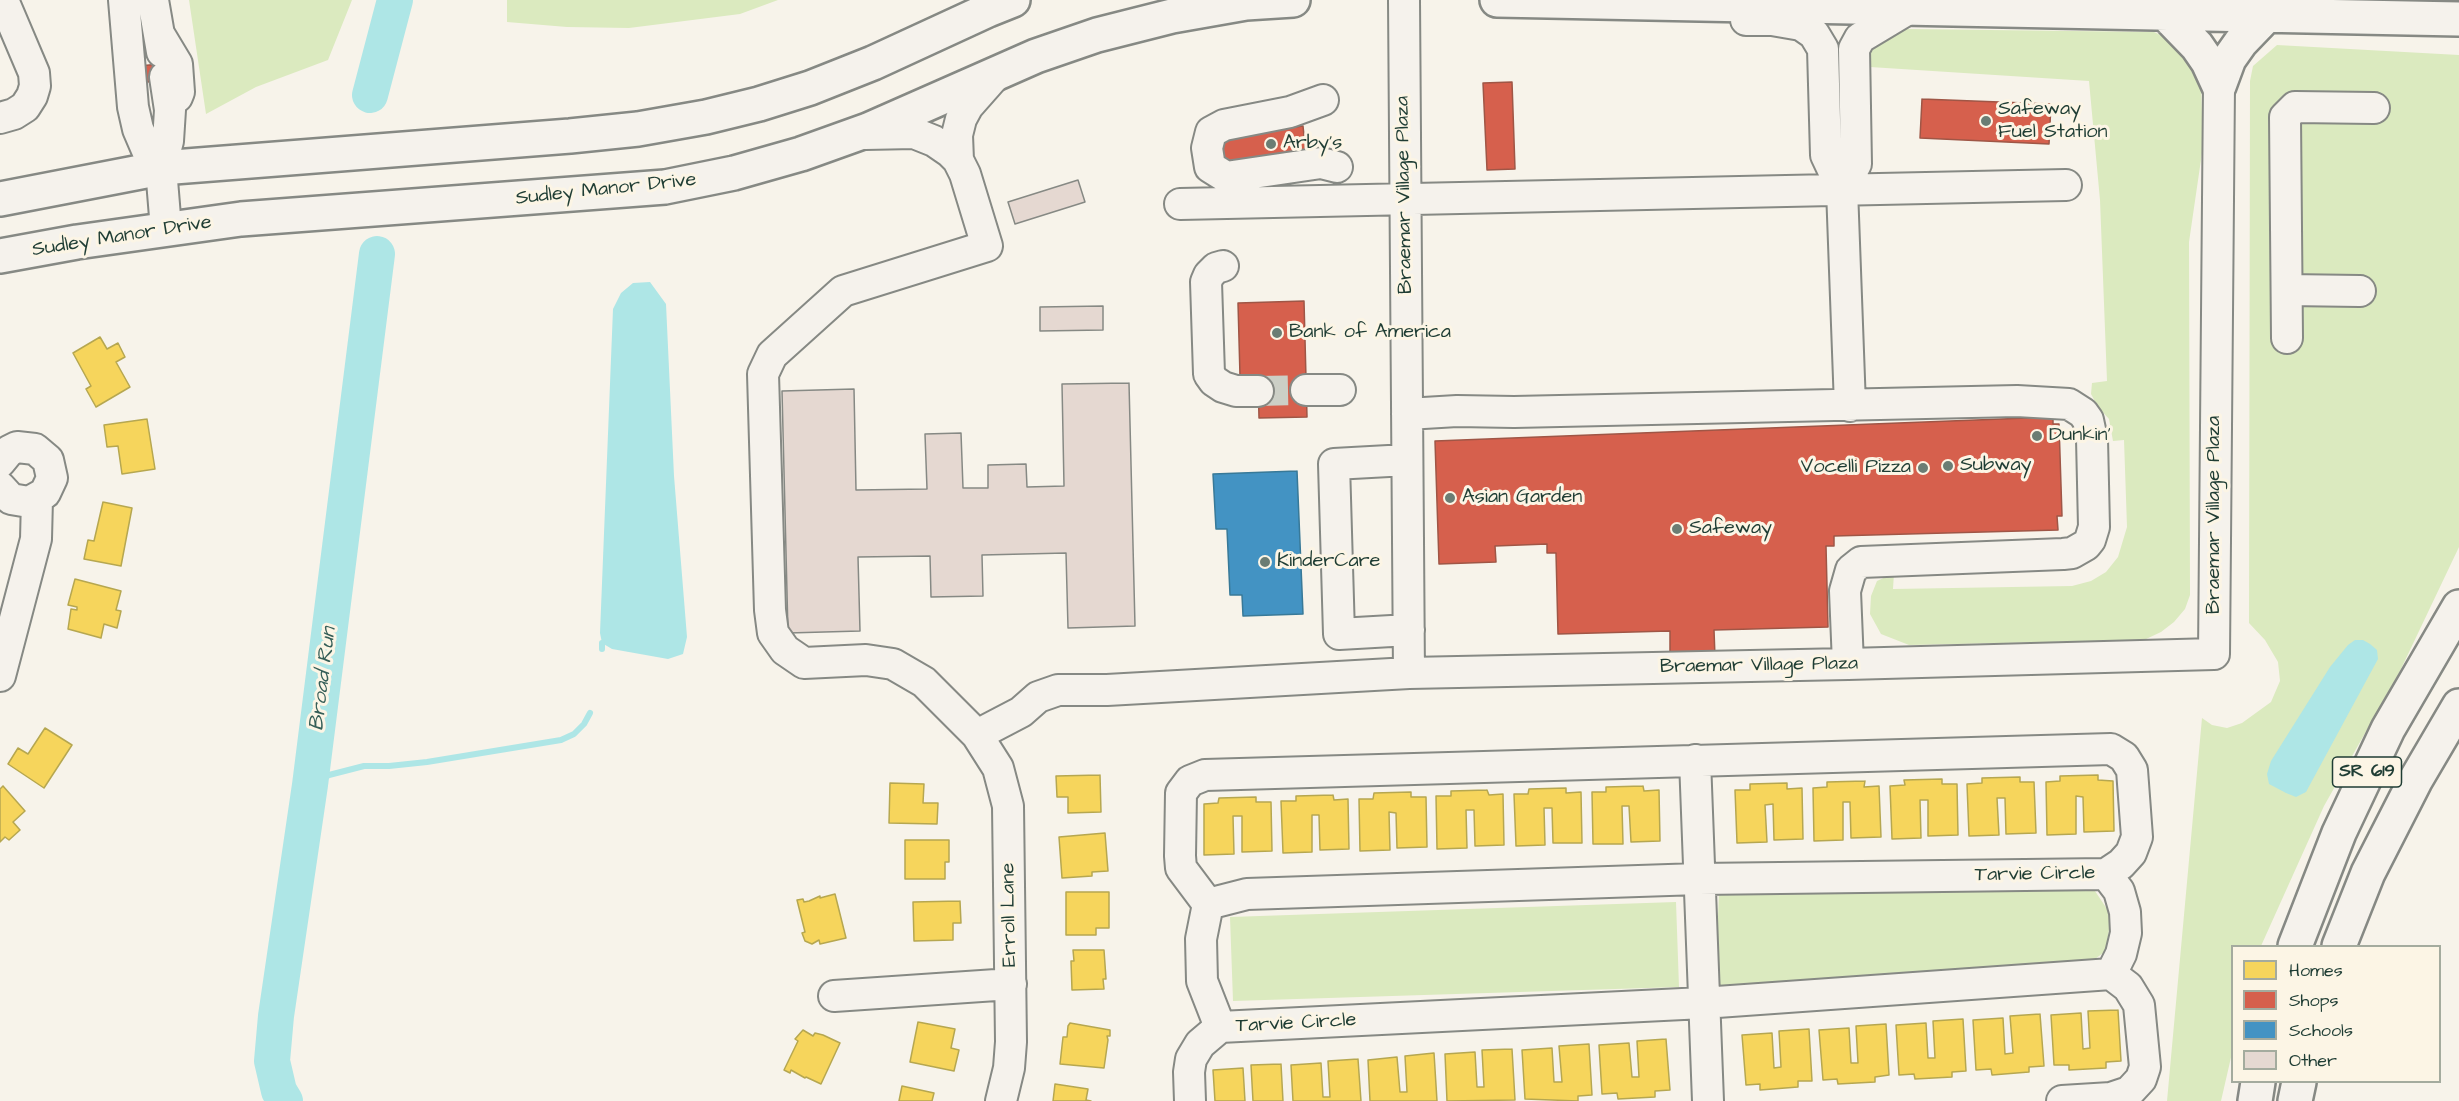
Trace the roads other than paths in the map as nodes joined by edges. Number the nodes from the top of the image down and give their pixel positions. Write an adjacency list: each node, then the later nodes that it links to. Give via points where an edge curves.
1 (3, 0): 20 (street, via 34,73 35,86 25,107)
2 (124, 0): 24 (street, via 138,129)
3 (153, 0): 14 (street)
4 (1013, 0): 24 (main road, via 810,88 706,117 570,136)
5 (1293, 0): 15 (main road, Sudley Manor Drive, via 1246,3 1172,16 1097,35)
6 (1404, 0): 28 (street, Braemar Village Plaza)
7 (1497, 0): 8 (main road)
8 (1698, 4): 10 (main road); 26 (street, via 1734,20 1801,25 1814,34 1823,49 1826,154)
9 (2226, 7): 11 (main road); 12 (main road)
10 (1910, 8): 11 (main road); 26 (street, via 1860,38 1854,49 1856,164)
11 (2165, 13): 16 (main road, via 2197,46)
12 (2267, 15): 13 (main road); 16 (main road, via 2229,59)
13 (2459, 19)
14 (159, 34): 19 (street); 19 (street, via 177,64 179,92)
15 (998, 71): 21 (main road, Sudley Manor Drive); 22 (street, via 961,119)
16 (2219, 86): 47 (street, Braemar Village Plaza, via 2214,654)
17 (1323, 100): 23 (street, via 1210,132 1210,167 1226,177 1322,163)
18 (2374, 108): 33 (street, via 2295,107 2285,117)
19 (170, 110): 24 (street)
20 (0, 118)
21 (855, 135): 22 (street, via 923,135); 30 (main road, Sudley Manor Drive, via 734,173 665,187 242,219)
22 (958, 160): 51 (street, Erroll Lane, via 987,246 843,291 772,355 763,374 770,610 773,633 785,650 804,663 866,660 893,664 924,682)
23 (1337, 167)
24 (161, 168): 27 (main road); 30 (street)
25 (2066, 185): 26 (street)
26 (1842, 189): 28 (street); 39 (street)
27 (0, 199)
28 (1405, 199): 29 (street); 40 (street, Braemar Village Plaza)
29 (1180, 204)
30 (166, 229): 31 (main road, Sudley Manor Drive)
31 (0, 256)
32 (1223, 266): 38 (street, via 1209,274 1206,282 1209,374 1223,387)
33 (2288, 290): 34 (street); 35 (street)
34 (2360, 291)
35 (2287, 338)
36 (1306, 390): 37 (street)
37 (1340, 390)
38 (1258, 391)
39 (1850, 406): 40 (street); 47 (street, via 2017,401 2077,407 2088,420 2092,439 2094,527 2090,540 2072,553 1861,562 1851,570 1845,591)
40 (1407, 414): 41 (street, Braemar Village Plaza)
41 (1407, 460): 46 (street, Braemar Village Plaza); 46 (street, via 1334,464 1339,634)
42 (0, 462): 44 (street, via 17,447 43,454 52,478)
43 (0, 487): 44 (street, via 10,499 19,502)
44 (38, 499): 49 (street, via 36,539)
45 (2459, 607): 56 (main road, SR 619, via 2388,729 2339,833)
46 (1409, 630): 48 (street, Braemar Village Plaza)
47 (1848, 664): 48 (street, Braemar Village Plaza)
48 (1409, 673): 51 (street, via 1058,690 1038,697 1021,712)
49 (0, 676)
50 (2459, 706): 57 (main road, SR 619, via 2368,873)
51 (977, 735): 59 (street, Erroll Lane, via 998,768 1008,806)
52 (1695, 760): 53 (street, via 2111,749 2124,757 2132,770 2137,837 2131,853); 54 (street); 55 (street, via 1204,775 1190,781 1181,793 1180,856 1181,868)
53 (2106, 874): 54 (street, Tarvie Circle); 58 (street, Tarvie Circle, via 2119,891 2126,912 2121,954)
54 (1699, 879): 55 (street, Tarvie Circle, via 1247,894); 61 (street)
55 (1208, 904): 62 (street, Tarvie Circle, via 1201,939 1202,981)
56 (2295, 945)
57 (2339, 945)
58 (2110, 974): 61 (street, Tarvie Circle); 68 (street, via 2128,987 2139,1005 2145,1067 2141,1079 2129,1092 2120,1095)
59 (1011, 984): 60 (street); 65 (street, Erroll Lane, via 1009,1068)
60 (834, 996)
61 (1703, 1003): 62 (street, Tarvie Circle); 67 (street)
62 (1220, 1028): 66 (street, via 1200,1044 1191,1059)
63 (2259, 1083): 69 (main road)
64 (2300, 1083): 70 (main road)
65 (1001, 1101)
66 (1190, 1101)
67 (1708, 1101)
68 (2062, 1101)
69 (2255, 1101)
70 (2295, 1101)

